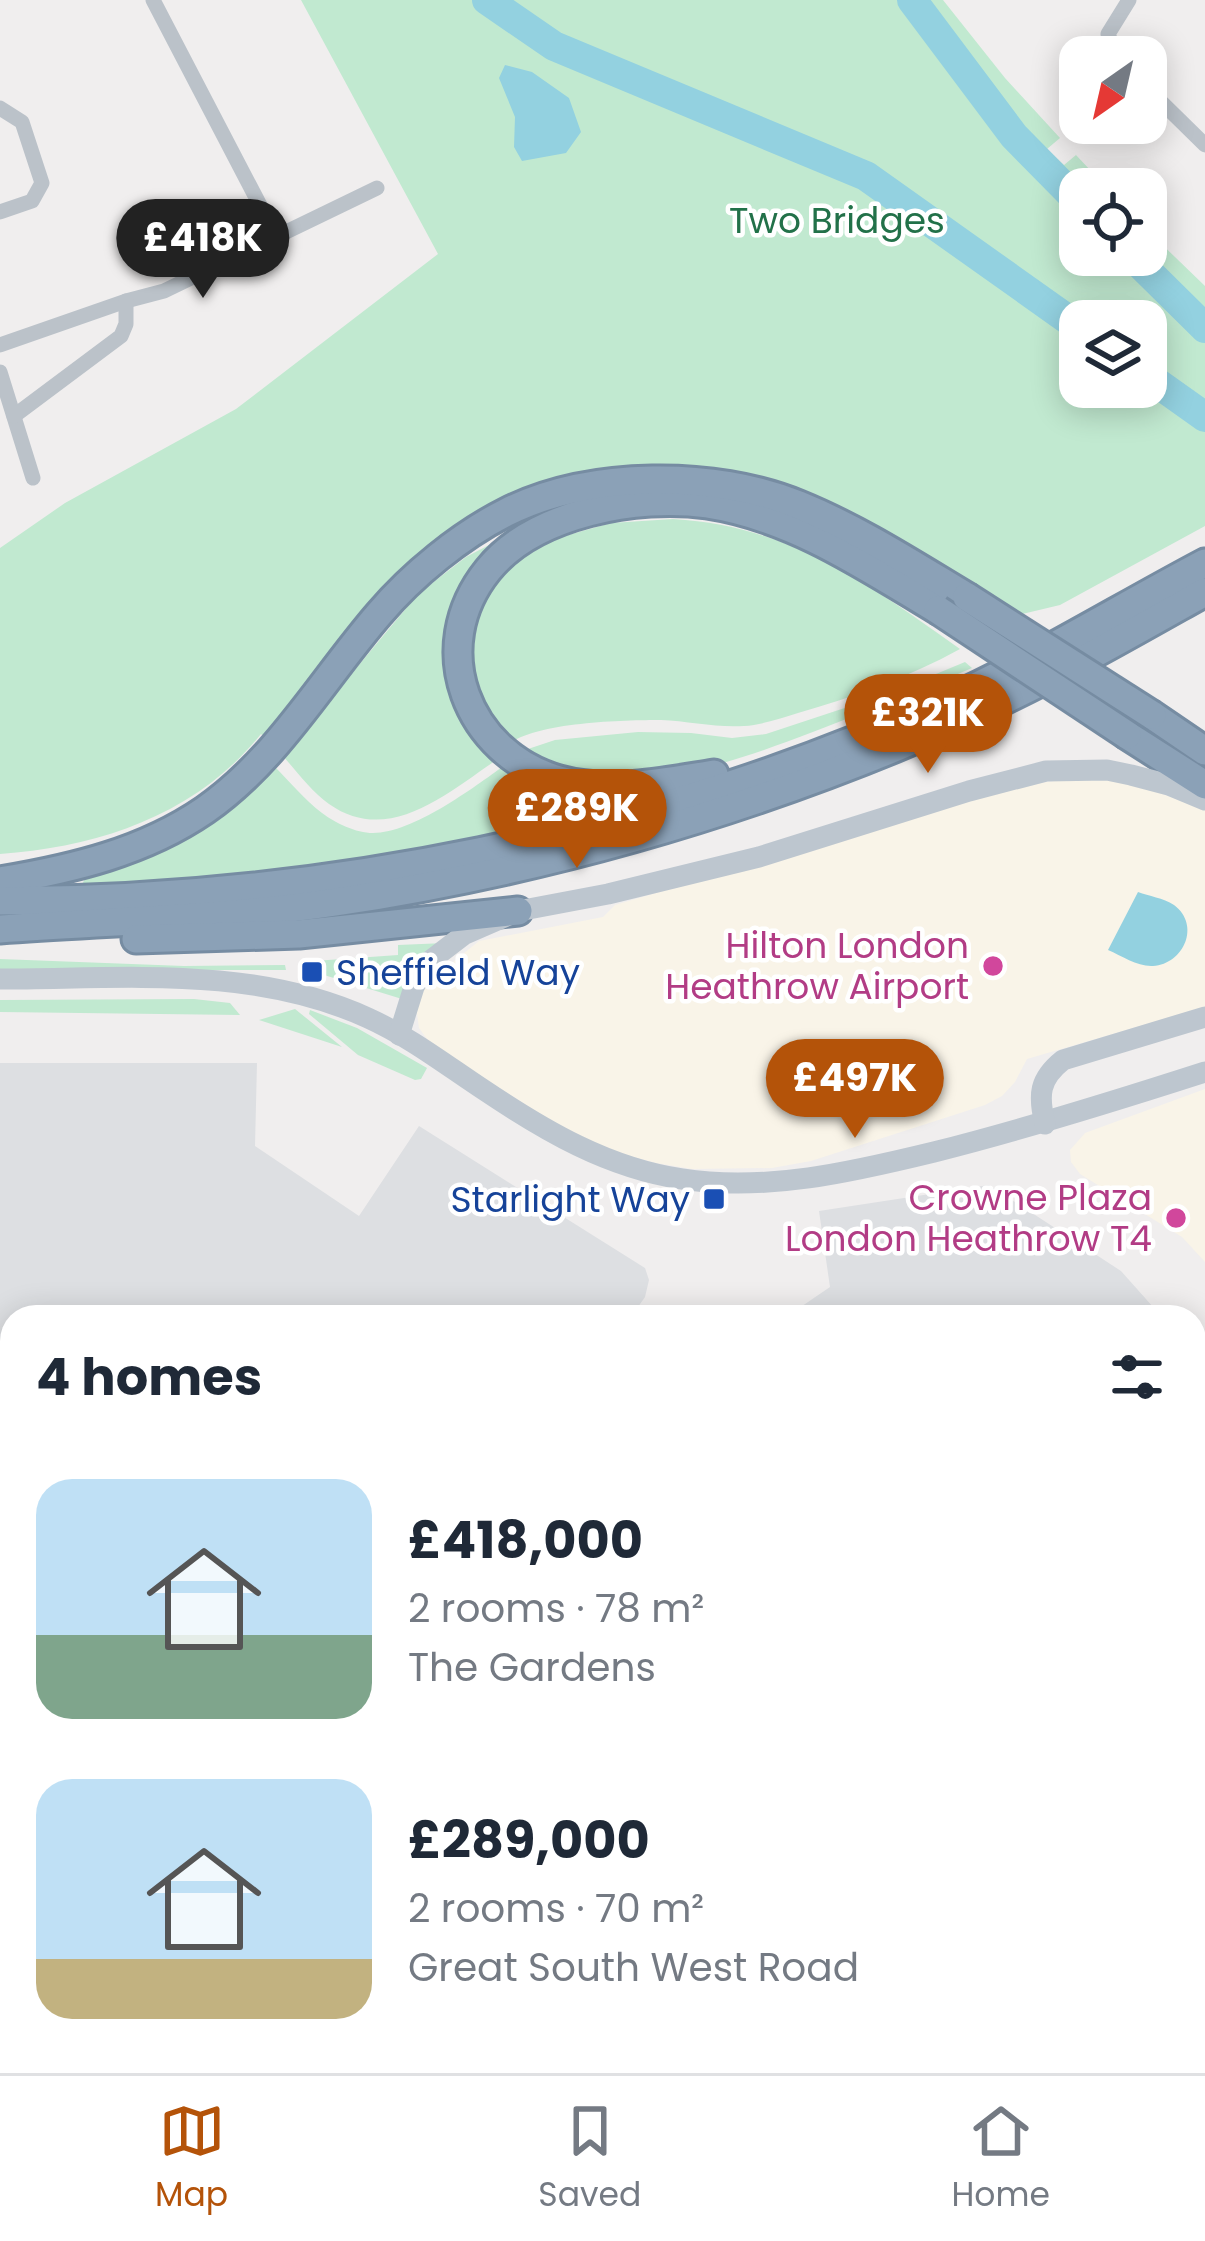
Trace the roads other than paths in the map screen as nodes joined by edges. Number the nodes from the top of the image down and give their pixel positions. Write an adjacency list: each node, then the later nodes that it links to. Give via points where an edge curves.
1 (153, 0): 9 (street)
2 (1129, 0): 3 (street)
3 (1109, 36)
4 (0, 108): 8 (street, via 22,122 42,184 32,201)
5 (1167, 108): 6 (street)
6 (1205, 145)
7 (377, 188): 9 (street)
8 (0, 212)
9 (276, 236): 10 (street, via 164,291)
10 (125, 301): 11 (street); 13 (street, via 121,336)
11 (0, 344)
12 (0, 372): 13 (street)
13 (14, 416): 14 (street)
14 (33, 478)
15 (1205, 563): 18 (highway, via 995,677)
16 (1205, 592): 24 (highway, via 926,735 799,787 616,844 332,903)
17 (1205, 751): 21 (highway, bridge, via 967,597 798,504 701,481 581,488 505,513 424,569 268,754 203,811 104,859)
18 (790, 764): 19 (highway, bridge, via 615,786 531,770 490,737 460,683 460,626 476,589 522,539 586,513 657,502 756,515 849,556); 22 (highway, via 610,820 423,863 232,890)
19 (1205, 785)
20 (1205, 800): 23 (street, via 1107,770 1046,771 759,857)
21 (0, 881)
22 (0, 901)
23 (518, 911): 24 (highway, via 240,938); 27 (street, via 465,934 428,963)
24 (0, 932)
25 (0, 979): 27 (street, via 246,983 328,1002)
26 (1205, 1017): 29 (street, via 1063,1060 1041,1087)
27 (399, 1035): 29 (street, via 568,1141 695,1181 824,1176)
28 (1205, 1072): 29 (street)
29 (1045, 1124)

